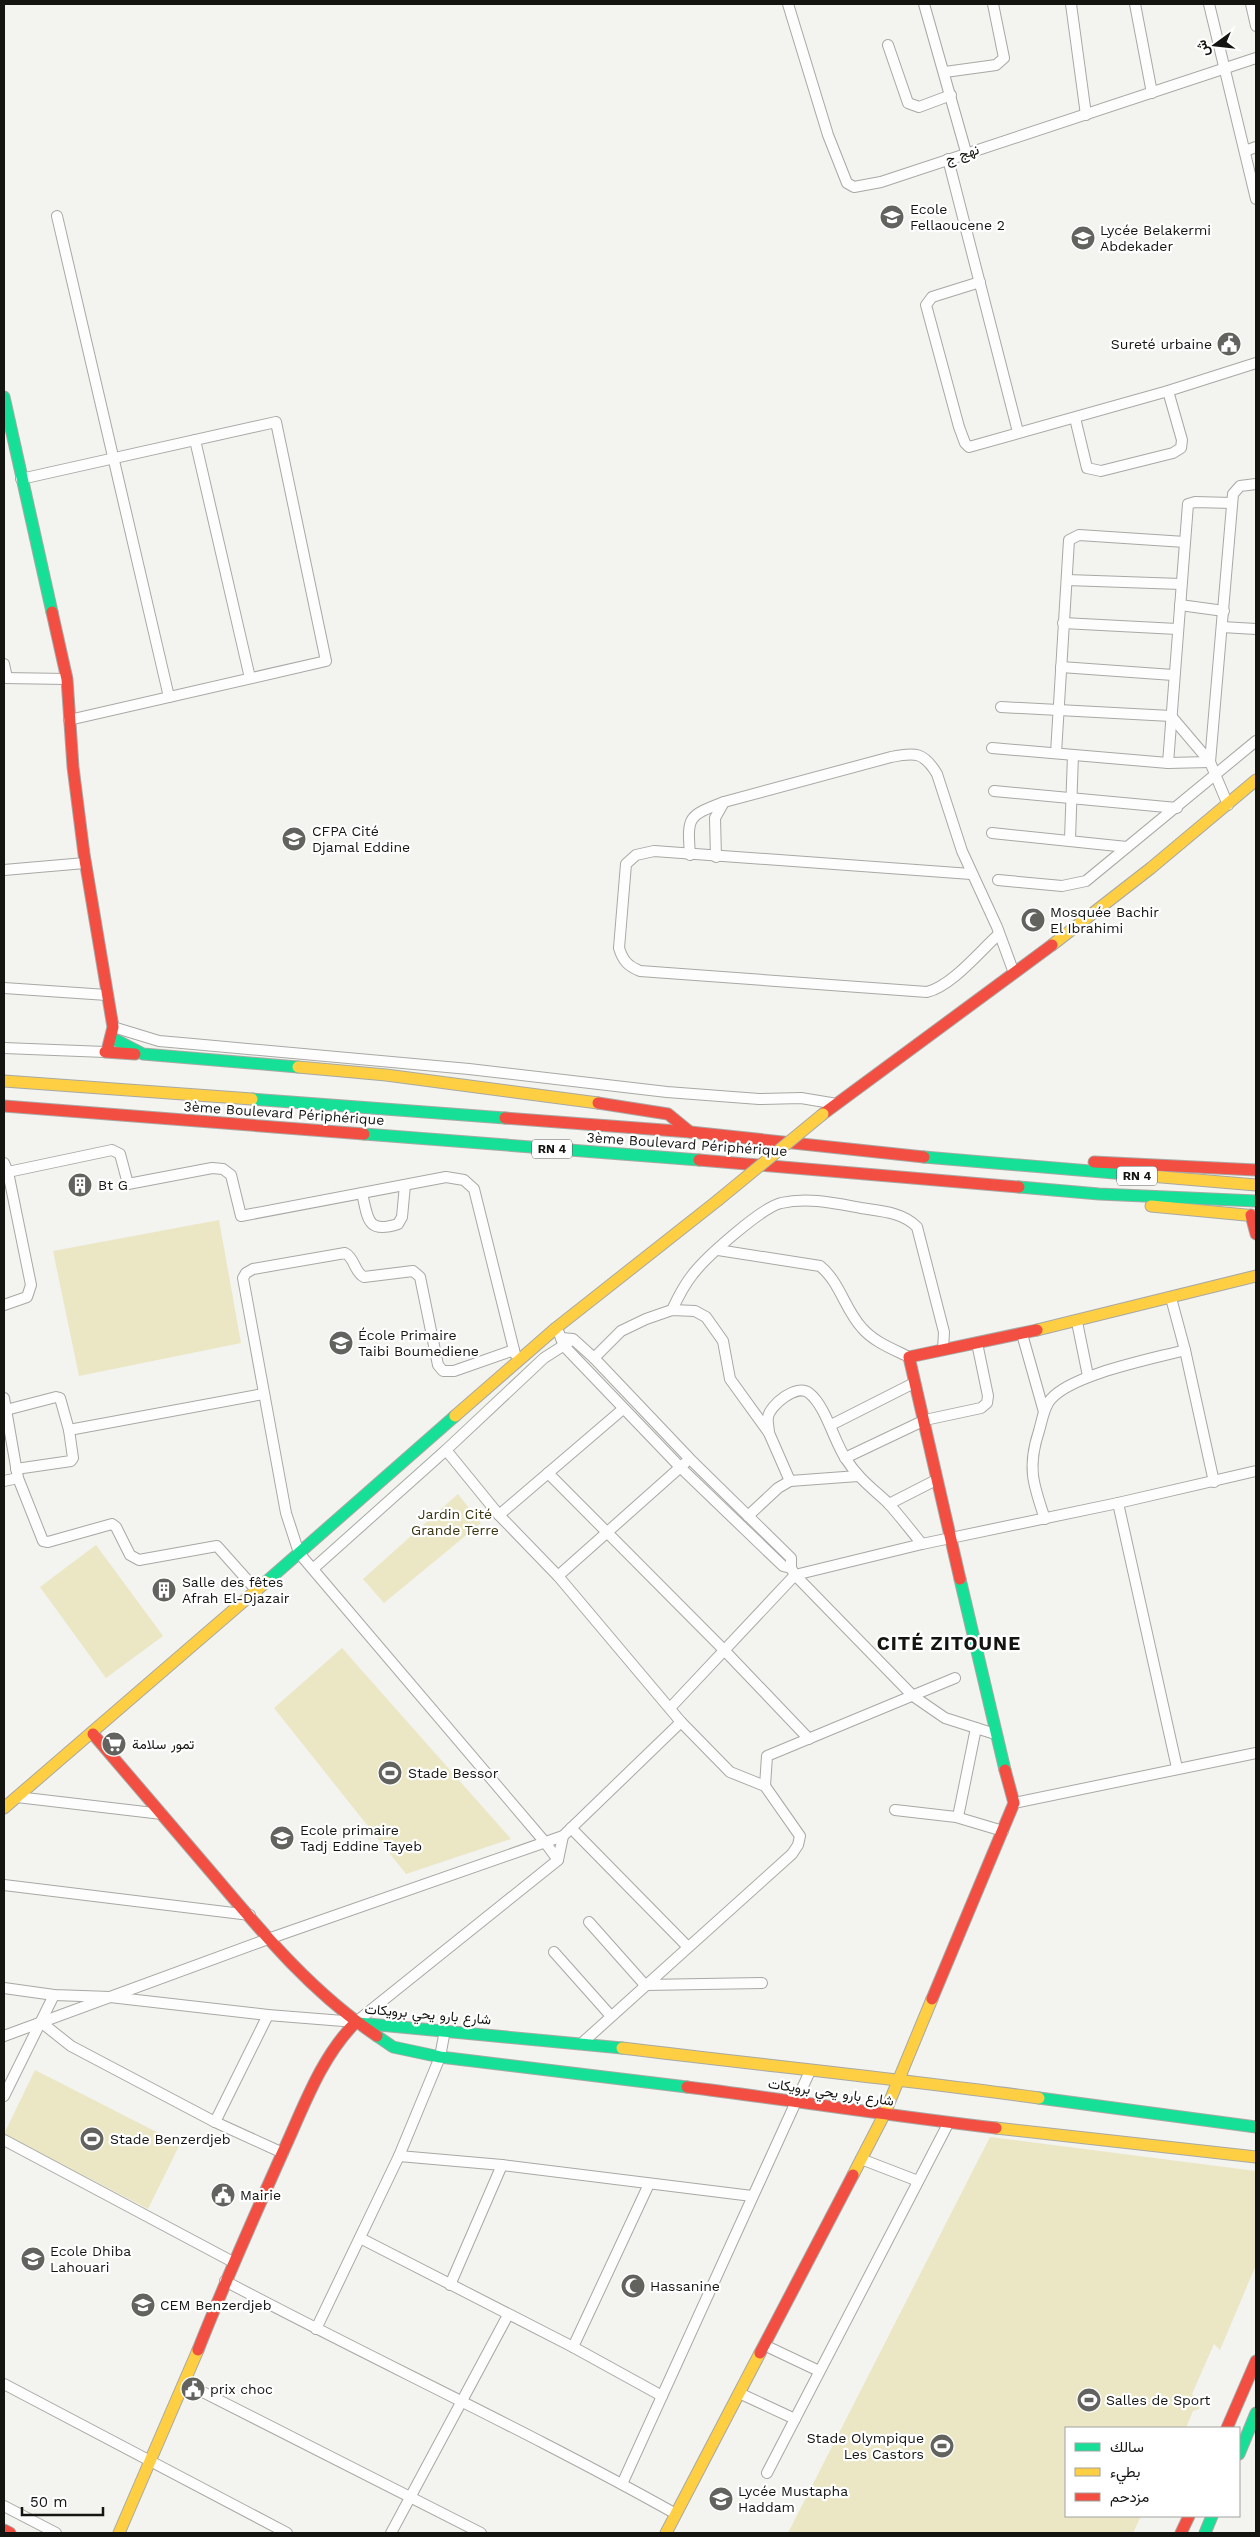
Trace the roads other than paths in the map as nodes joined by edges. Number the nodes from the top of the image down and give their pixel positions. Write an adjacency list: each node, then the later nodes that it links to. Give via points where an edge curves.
1 (788, 4): 19 (street, نهج ج, via 828,136 847,183 854,187 872,184)
2 (924, 4): 12 (street)
3 (993, 4): 12 (street, via 1004,58 996,65)
4 (1071, 4): 15 (street)
5 (1135, 4): 13 (street)
6 (1209, 4): 11 (street)
7 (1251, 4): 8 (street)
8 (1256, 26)
9 (888, 45): 14 (street, via 908,103 919,107)
10 (1256, 58): 11 (street, نهج ج)
11 (1224, 68): 13 (street, نهج ج); 17 (street)
12 (945, 72): 14 (street)
13 (1152, 93): 15 (street, نهج ج)
14 (951, 95): 18 (street)
15 (1086, 115): 18 (street, نهج ج)
16 (1256, 147): 17 (street)
17 (1245, 150): 20 (street)
18 (966, 152): 19 (street, نهج ج)
19 (948, 159): 22 (street)
20 (1256, 199)
21 (57, 216): 29 (street)
22 (980, 282): 27 (street); 27 (street, via 932,297 928,300 927,309 966,446 972,447)
23 (1256, 363): 24 (street)
24 (1168, 391): 26 (street); 26 (street, via 1182,440 1181,448 1173,453 1093,471 1088,468)
25 (4, 397): 30 (main road)
26 (1075, 418): 27 (street)
27 (1018, 432)
28 (195, 440): 29 (street); 47 (street); 47 (street, via 276,422 326,661)
29 (115, 458): 30 (street); 48 (street)
30 (21, 479): 46 (main road)
31 (1256, 484): 32 (street, via 1237,488)
32 (1232, 503): 33 (street, via 1189,503); 37 (street)
33 (1185, 542): 34 (street, via 1076,535 1069,540); 35 (street)
34 (1067, 580): 35 (street); 38 (street)
35 (1181, 584): 36 (street)
36 (1180, 605): 37 (street); 40 (street)
37 (1224, 611): 39 (street)
38 (1063, 623): 40 (street); 43 (street)
39 (1222, 627): 41 (street); 57 (street)
40 (1177, 628): 44 (street)
41 (1256, 629)
42 (4, 664): 45 (street)
43 (1061, 667): 44 (street); 50 (street)
44 (1173, 675): 51 (street)
45 (5, 678): 46 (street)
46 (67, 678): 52 (main road)
47 (250, 678): 48 (street)
48 (169, 697): 52 (street)
49 (1001, 706): 50 (street)
50 (1058, 710): 51 (street); 55 (street)
51 (1171, 716): 57 (street); 58 (street)
52 (69, 720): 71 (main road)
53 (1256, 741): 59 (street)
54 (992, 748): 55 (street)
55 (1056, 753): 56 (street)
56 (1073, 755): 58 (street); 62 (street)
57 (1210, 762): 58 (street); 59 (street)
58 (1168, 763)
59 (1216, 773): 64 (street); 65 (street)
60 (1256, 780): 64 (main road)
61 (994, 791): 62 (street)
62 (1072, 798): 65 (street); 67 (street)
63 (724, 802): 69 (street, via 697,814 690,821); 70 (street, via 715,818); 73 (street, via 910,753 931,764 937,774)
64 (1228, 805): 76 (main road, via 1116,898)
65 (1177, 808): 68 (street)
66 (992, 833): 67 (street)
67 (1070, 840): 68 (street)
68 (1127, 847): 74 (street, via 1086,881 1076,884 1062,886)
69 (690, 855): 70 (street); 75 (street, via 654,851 636,855 626,864 619,948 628,966 650,972 928,992 940,988)
70 (716, 856): 73 (street)
71 (85, 863): 72 (street); 78 (main road)
72 (4, 870)
73 (970, 874): 75 (street)
74 (998, 880)
75 (999, 934): 76 (street)
76 (1014, 973): 84 (main road)
77 (4, 988): 78 (street)
78 (107, 995): 79 (main road)
79 (113, 1033): 81 (main road); 82 (main road); 84 (street, via 184,1044 469,1069 667,1092 759,1099 801,1098)
80 (4, 1048): 81 (street)
81 (105, 1052): 82 (main road)
82 (143, 1054): 86 (main road, via 386,1075 546,1095 668,1114)
83 (4, 1081): 86 (main road, 3ème Boulevard Périphérique / RN 4)
84 (837, 1104): 104 (main road, bridge)
85 (4, 1106): 93 (main road, 3ème Boulevard Périphérique / RN 4)
86 (690, 1132): 87 (main road, 3ème Boulevard Périphérique / RN 4)
87 (1018, 1167): 89 (main road, 3ème Boulevard Périphérique / RN 4, via 1066,1162 1130,1162); 91 (main road, 3ème Boulevard Périphérique / RN 4)
88 (6, 1168): 92 (street, via 112,1150 120,1154 128,1184 212,1168 223,1169 231,1175 241,1216); 100 (street, via 31,1285 27,1297)
89 (1256, 1170)
90 (405, 1185): 92 (street); 92 (street, via 402,1217 398,1224 384,1229 375,1228 369,1221); 108 (street, via 446,1177 464,1180 474,1189)
91 (1256, 1185)
92 (362, 1193)
93 (1099, 1194): 94 (main road, 3ème Boulevard Périphérique / RN 4); 95 (main road, 3ème Boulevard Périphérique / RN 4, via 1157,1207)
94 (1256, 1201)
95 (1254, 1216): 96 (main road)
96 (1256, 1234)
97 (718, 1250): 101 (street, via 694,1272); 106 (street, via 766,1209 792,1201 825,1201 891,1213 910,1220 917,1226 944,1332); 109 (street, via 820,1266 862,1329)
98 (1256, 1276): 99 (main road)
99 (1172, 1298): 102 (main road); 107 (street)
100 (4, 1305)
101 (672, 1310): 110 (street, via 621,1331); 121 (street, via 695,1311 706,1317 720,1333 730,1379)
102 (1077, 1322): 103 (main road); 111 (street)
103 (1022, 1334): 105 (main road); 117 (street)
104 (560, 1337): 108 (main road); 110 (street, via 573,1339); 115 (street); 122 (street, via 544,1358)
105 (977, 1343): 106 (main road); 118 (street, via 987,1403 981,1408)
106 (944, 1350): 109 (main road)
107 (1185, 1350): 111 (street); 133 (street)
108 (516, 1356): 113 (street, via 454,1372 443,1371 438,1365 420,1278 413,1272 364,1277 359,1275 349,1254 339,1254 253,1270 243,1278); 142 (main road)
109 (908, 1357): 112 (main road)
110 (594, 1358): 124 (street)
111 (1088, 1376): 117 (street, via 1050,1399)
112 (914, 1383): 118 (main road); 119 (street)
113 (263, 1394): 120 (street); 142 (street, via 286,1513)
114 (4, 1398): 116 (street)
115 (623, 1409): 125 (street); 127 (street)
116 (6, 1410): 120 (street, via 60,1398); 128 (street)
117 (1044, 1412): 138 (street, via 1033,1446 1032,1481)
118 (925, 1420): 123 (street); 130 (main road)
119 (831, 1425): 121 (street, via 810,1393 803,1390 786,1396 776,1405 768,1416); 123 (street)
120 (69, 1430): 128 (street, via 71,1461)
121 (769, 1433): 132 (street)
122 (446, 1450): 136 (street); 143 (street)
123 (845, 1458): 129 (street)
124 (690, 1459): 125 (street); 137 (street)
125 (681, 1468): 139 (street); 144 (street, via 783,1566)
126 (1256, 1470): 133 (street)
127 (548, 1473): 136 (street); 139 (street)
128 (17, 1474): 131 (street); 146 (street, via 43,1541 112,1524 130,1555 139,1560 217,1546)
129 (858, 1476): 132 (street); 135 (street)
130 (936, 1480): 135 (street); 140 (main road)
131 (4, 1481)
132 (790, 1481): 137 (street)
133 (1214, 1482): 134 (street)
134 (1118, 1503): 138 (street); 157 (street)
135 (889, 1504): 141 (street)
136 (499, 1515): 145 (street)
137 (748, 1516): 144 (street, via 791,1558)
138 (1045, 1519): 140 (street)
139 (608, 1532): 145 (street); 147 (street)
140 (950, 1539): 141 (street); 154 (main road)
141 (922, 1544): 144 (street)
142 (299, 1553): 143 (street); 146 (main road)
143 (314, 1568): 168 (street)
144 (793, 1571): 147 (street); 149 (street)
145 (558, 1576): 150 (street)
146 (257, 1591): 153 (main road)
147 (724, 1650): 150 (street); 155 (street)
148 (954, 1678): 149 (street)
149 (913, 1696): 152 (street, via 945,1718); 155 (street)
150 (670, 1708): 151 (street)
151 (681, 1722): 158 (street, via 730,1772); 165 (street)
152 (976, 1728): 154 (street); 163 (street)
153 (93, 1734): 159 (main road); 164 (main road)
154 (995, 1734): 160 (main road)
155 (809, 1739): 158 (street, via 767,1756)
156 (1256, 1753): 157 (street)
157 (1177, 1768): 160 (street)
158 (765, 1786): 174 (street, via 800,1836 798,1845)
159 (17, 1797): 161 (main road); 164 (street)
160 (1014, 1803): 166 (main road)
161 (4, 1808)
162 (895, 1810): 166 (street, via 956,1817)
163 (959, 1812)
164 (162, 1814): 171 (main road)
165 (571, 1828): 167 (street); 174 (street)
166 (1003, 1831): 190 (main road)
167 (563, 1836): 168 (street); 169 (street)
168 (544, 1841): 169 (street); 173 (street)
169 (558, 1860): 184 (street)
170 (4, 1885): 171 (street)
171 (250, 1915): 173 (main road)
172 (589, 1922): 177 (street)
173 (268, 1939): 180 (street); 184 (main road)
174 (688, 1947): 177 (street)
175 (554, 1952): 181 (street)
176 (762, 1983): 177 (street)
177 (645, 1984): 181 (street)
178 (4, 1988): 179 (street)
179 (54, 1995): 180 (street); 183 (street)
180 (110, 1997): 182 (street); 183 (street)
181 (610, 2015): 187 (street)
182 (268, 2016): 184 (street); 194 (street)
183 (42, 2022): 186 (street); 191 (street); 194 (street, via 71,2046)
184 (356, 2022): 185 (main road, شارع بارو يحي برويكات); 188 (main road, شارع بارو يحي برويكات, via 393,2047); 198 (main road, via 342,2036 318,2075)
185 (444, 2030): 187 (main road, شارع بارو يحي برويكات); 188 (street)
186 (4, 2036)
187 (582, 2042): 189 (main road, شارع بارو يحي برويكات)
188 (440, 2057): 192 (main road, شارع بارو يحي برويكات); 199 (street)
189 (810, 2071): 190 (main road, شارع بارو يحي برويكات); 192 (street)
190 (899, 2079): 193 (main road); 196 (main road, شارع بارو يحي برويكات)
191 (4, 2096)
192 (797, 2102): 193 (main road, شارع بارو يحي برويكات); 205 (street)
193 (884, 2115): 195 (main road, شارع بارو يحي برويكات); 201 (main road)
194 (215, 2122): 198 (street)
195 (949, 2122): 200 (main road, شارع بارو يحي برويكات); 203 (street)
196 (1256, 2127)
197 (4, 2140): 207 (street)
198 (284, 2153): 207 (main road)
199 (399, 2156): 202 (street); 206 (street)
200 (1256, 2157)
201 (861, 2159): 203 (street); 212 (main road)
202 (502, 2165): 204 (street); 209 (street)
203 (918, 2181): 215 (street)
204 (649, 2184): 205 (street); 213 (street)
205 (752, 2196): 219 (street)
206 (360, 2238): 209 (street); 211 (street)
207 (233, 2262): 208 (main road)
208 (225, 2281): 211 (street); 216 (main road)
209 (450, 2285): 210 (street)
210 (508, 2315): 213 (street); 220 (street)
211 (316, 2329): 220 (street)
212 (764, 2345): 215 (street); 218 (main road)
213 (573, 2347): 219 (street)
214 (1256, 2362): 223 (main road)
215 (819, 2371): 222 (street)
216 (185, 2383): 225 (main road); 228 (street)
217 (4, 2384): 225 (street)
218 (739, 2393): 222 (street); 230 (main road)
219 (662, 2396): 227 (street)
220 (460, 2402): 227 (street); 228 (street)
221 (1256, 2413): 224 (main road)
222 (795, 2419): 226 (street)
223 (1227, 2427)
224 (1240, 2452)
225 (151, 2460): 236 (main road); 237 (street)
226 (767, 2473)
227 (622, 2484): 230 (street)
228 (412, 2497): 238 (street); 239 (street)
229 (4, 2506): 235 (street)
230 (676, 2514): 240 (main road)
231 (1189, 2517): 241 (main road)
232 (1212, 2517): 242 (main road)
233 (4, 2530): 234 (main road)
234 (10, 2533)
235 (56, 2533)
236 (119, 2533)
237 (287, 2533)
238 (391, 2533)
239 (481, 2533)
240 (666, 2533)
241 (1181, 2533)
242 (1205, 2533)

